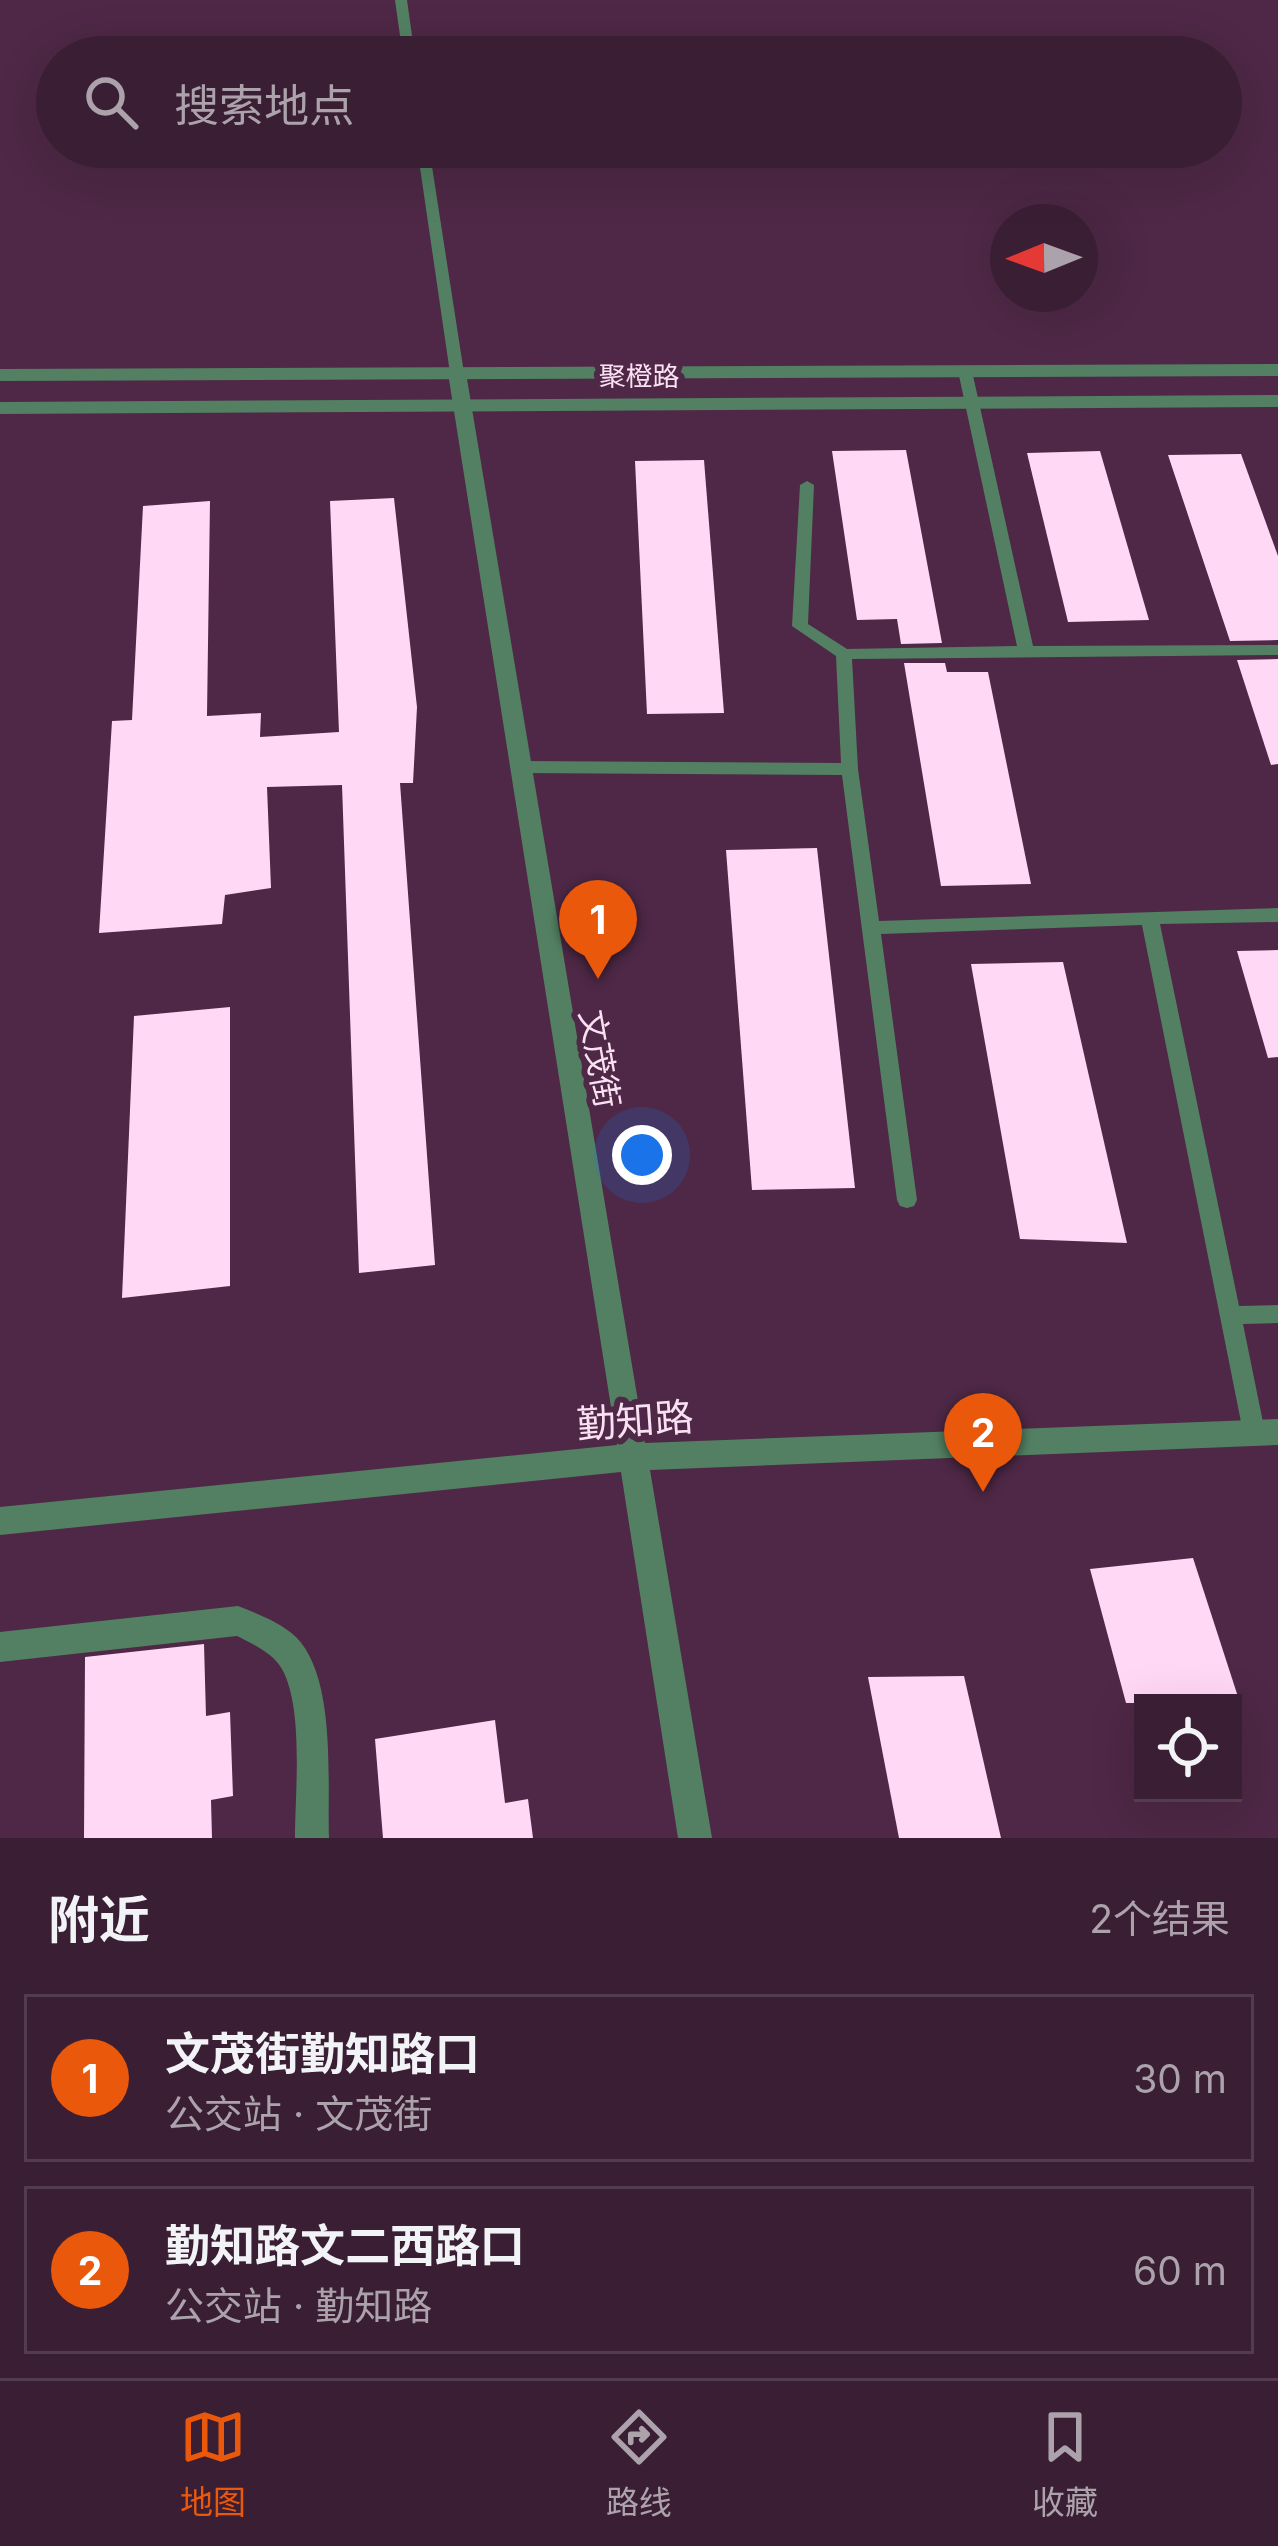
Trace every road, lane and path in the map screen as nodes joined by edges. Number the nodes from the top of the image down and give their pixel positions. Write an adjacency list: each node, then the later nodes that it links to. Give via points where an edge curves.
1 (401, 0): 2 (lane)
2 (407, 36)
3 (426, 168): 6 (lane, 文茂街)
4 (1278, 370): 5 (street, 聚橙路)
5 (965, 371): 6 (street, 聚橙路); 9 (lane)
6 (458, 373): 7 (street, 聚橙路); 10 (street, 文茂街)
7 (0, 374)
8 (1278, 401): 9 (street, 聚橙路)
9 (971, 402): 10 (street, 聚橙路); 14 (lane)
10 (462, 404): 11 (street, 聚橙路); 16 (street, 文茂街)
11 (0, 408)
12 (807, 485): 15 (lane, via 800,626)
13 (1278, 650): 14 (lane)
14 (1026, 651): 15 (lane)
15 (844, 654): 17 (lane)
16 (519, 767): 17 (lane); 25 (street, 文茂街)
17 (850, 770): 20 (lane)
18 (1278, 915): 19 (lane)
19 (1150, 918): 20 (lane); 23 (lane)
20 (871, 928): 21 (lane)
21 (907, 1200)
22 (1278, 1314): 23 (lane)
23 (1231, 1315): 24 (lane)
24 (1266, 1432): 25 (street, 勤知路)
25 (634, 1457): 26 (street, 勤知路); 29 (street, 文茂街)
26 (0, 1521)
27 (0, 1647): 28 (street, via 238,1622 267,1635 292,1657 305,1694)
28 (312, 1838)
29 (695, 1838)

